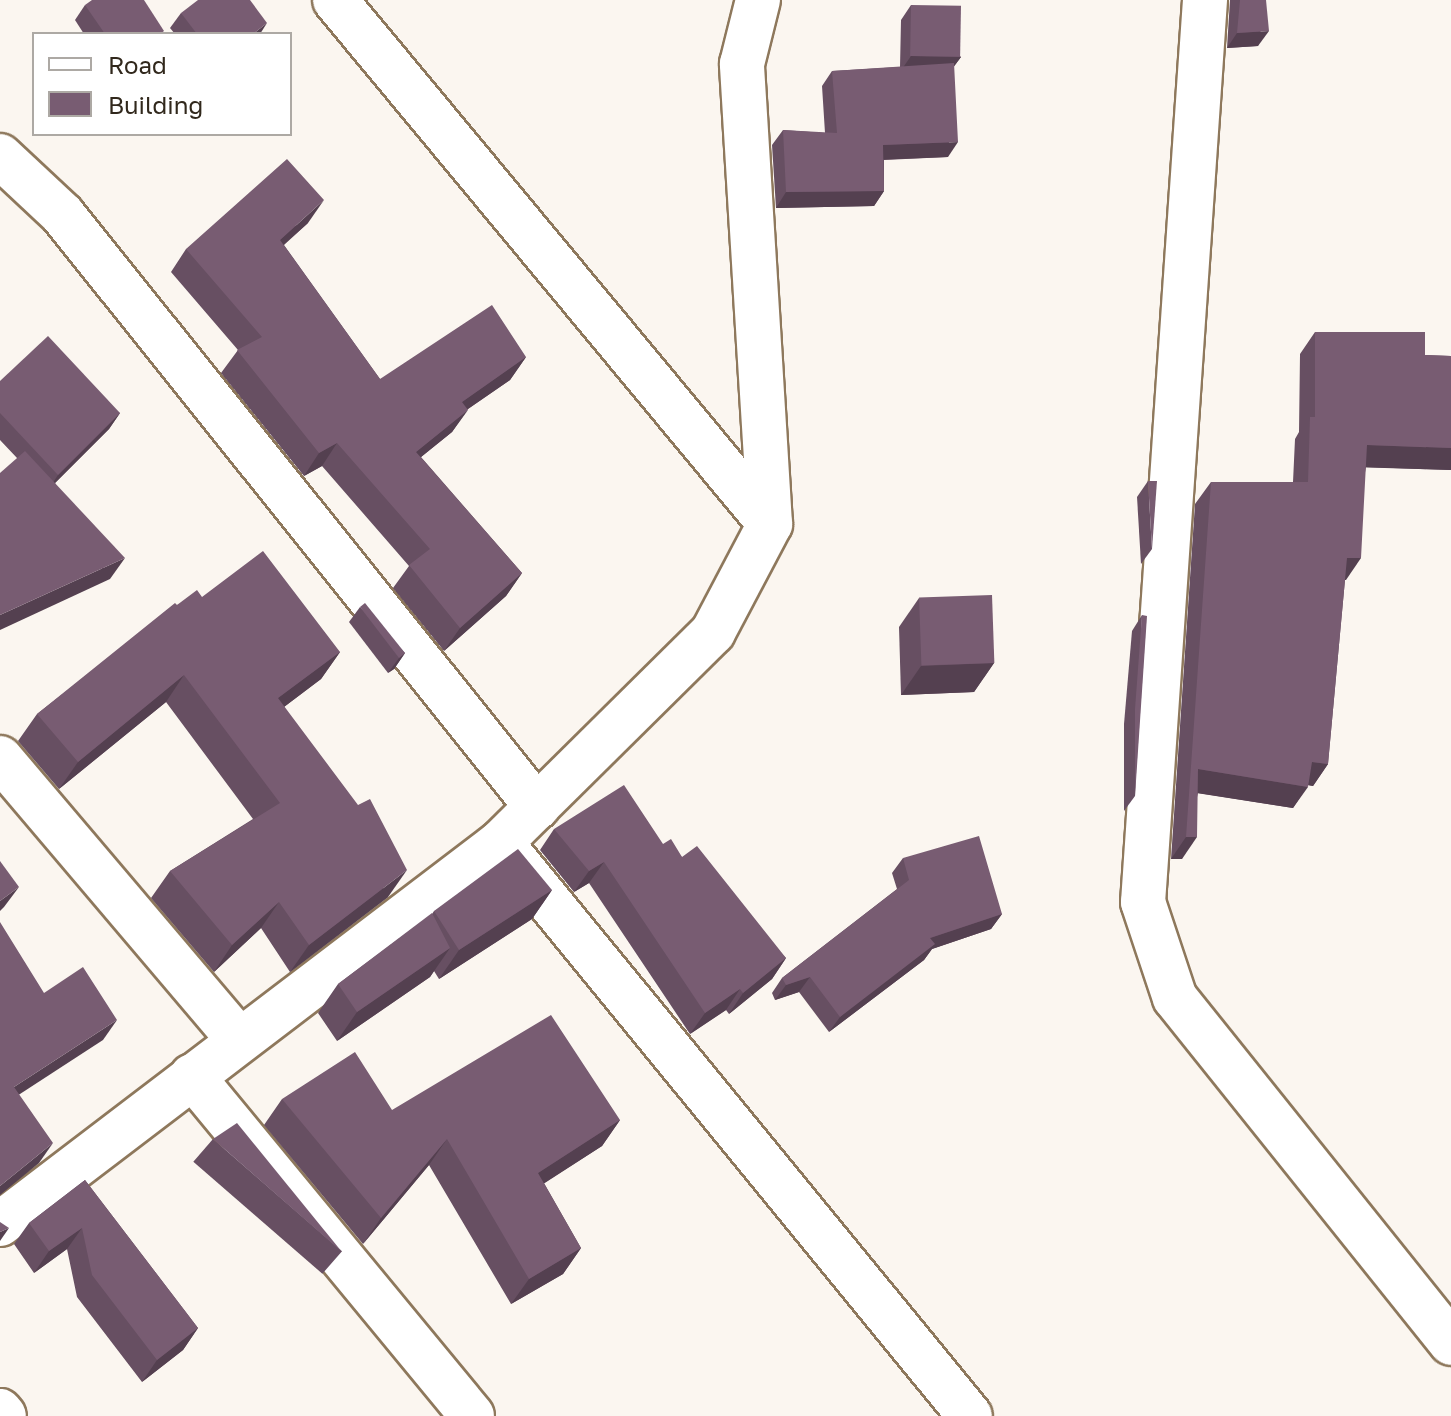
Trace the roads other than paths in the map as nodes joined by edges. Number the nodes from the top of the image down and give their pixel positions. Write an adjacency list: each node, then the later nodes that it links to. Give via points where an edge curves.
1 (335, 0): 5 (street)
2 (758, 0): 5 (street, via 742,64)
3 (1205, 0): 12 (street, via 1143,902 1175,998)
4 (0, 156): 7 (street, via 62,214)
5 (770, 524): 7 (street, via 713,632)
6 (0, 758): 9 (street)
7 (537, 807): 8 (street)
8 (501, 842): 9 (street); 14 (street)
9 (239, 1040): 10 (street)
10 (192, 1076): 11 (street); 13 (street)
11 (0, 1224)
12 (1451, 1343)
13 (472, 1416)
14 (970, 1416)

